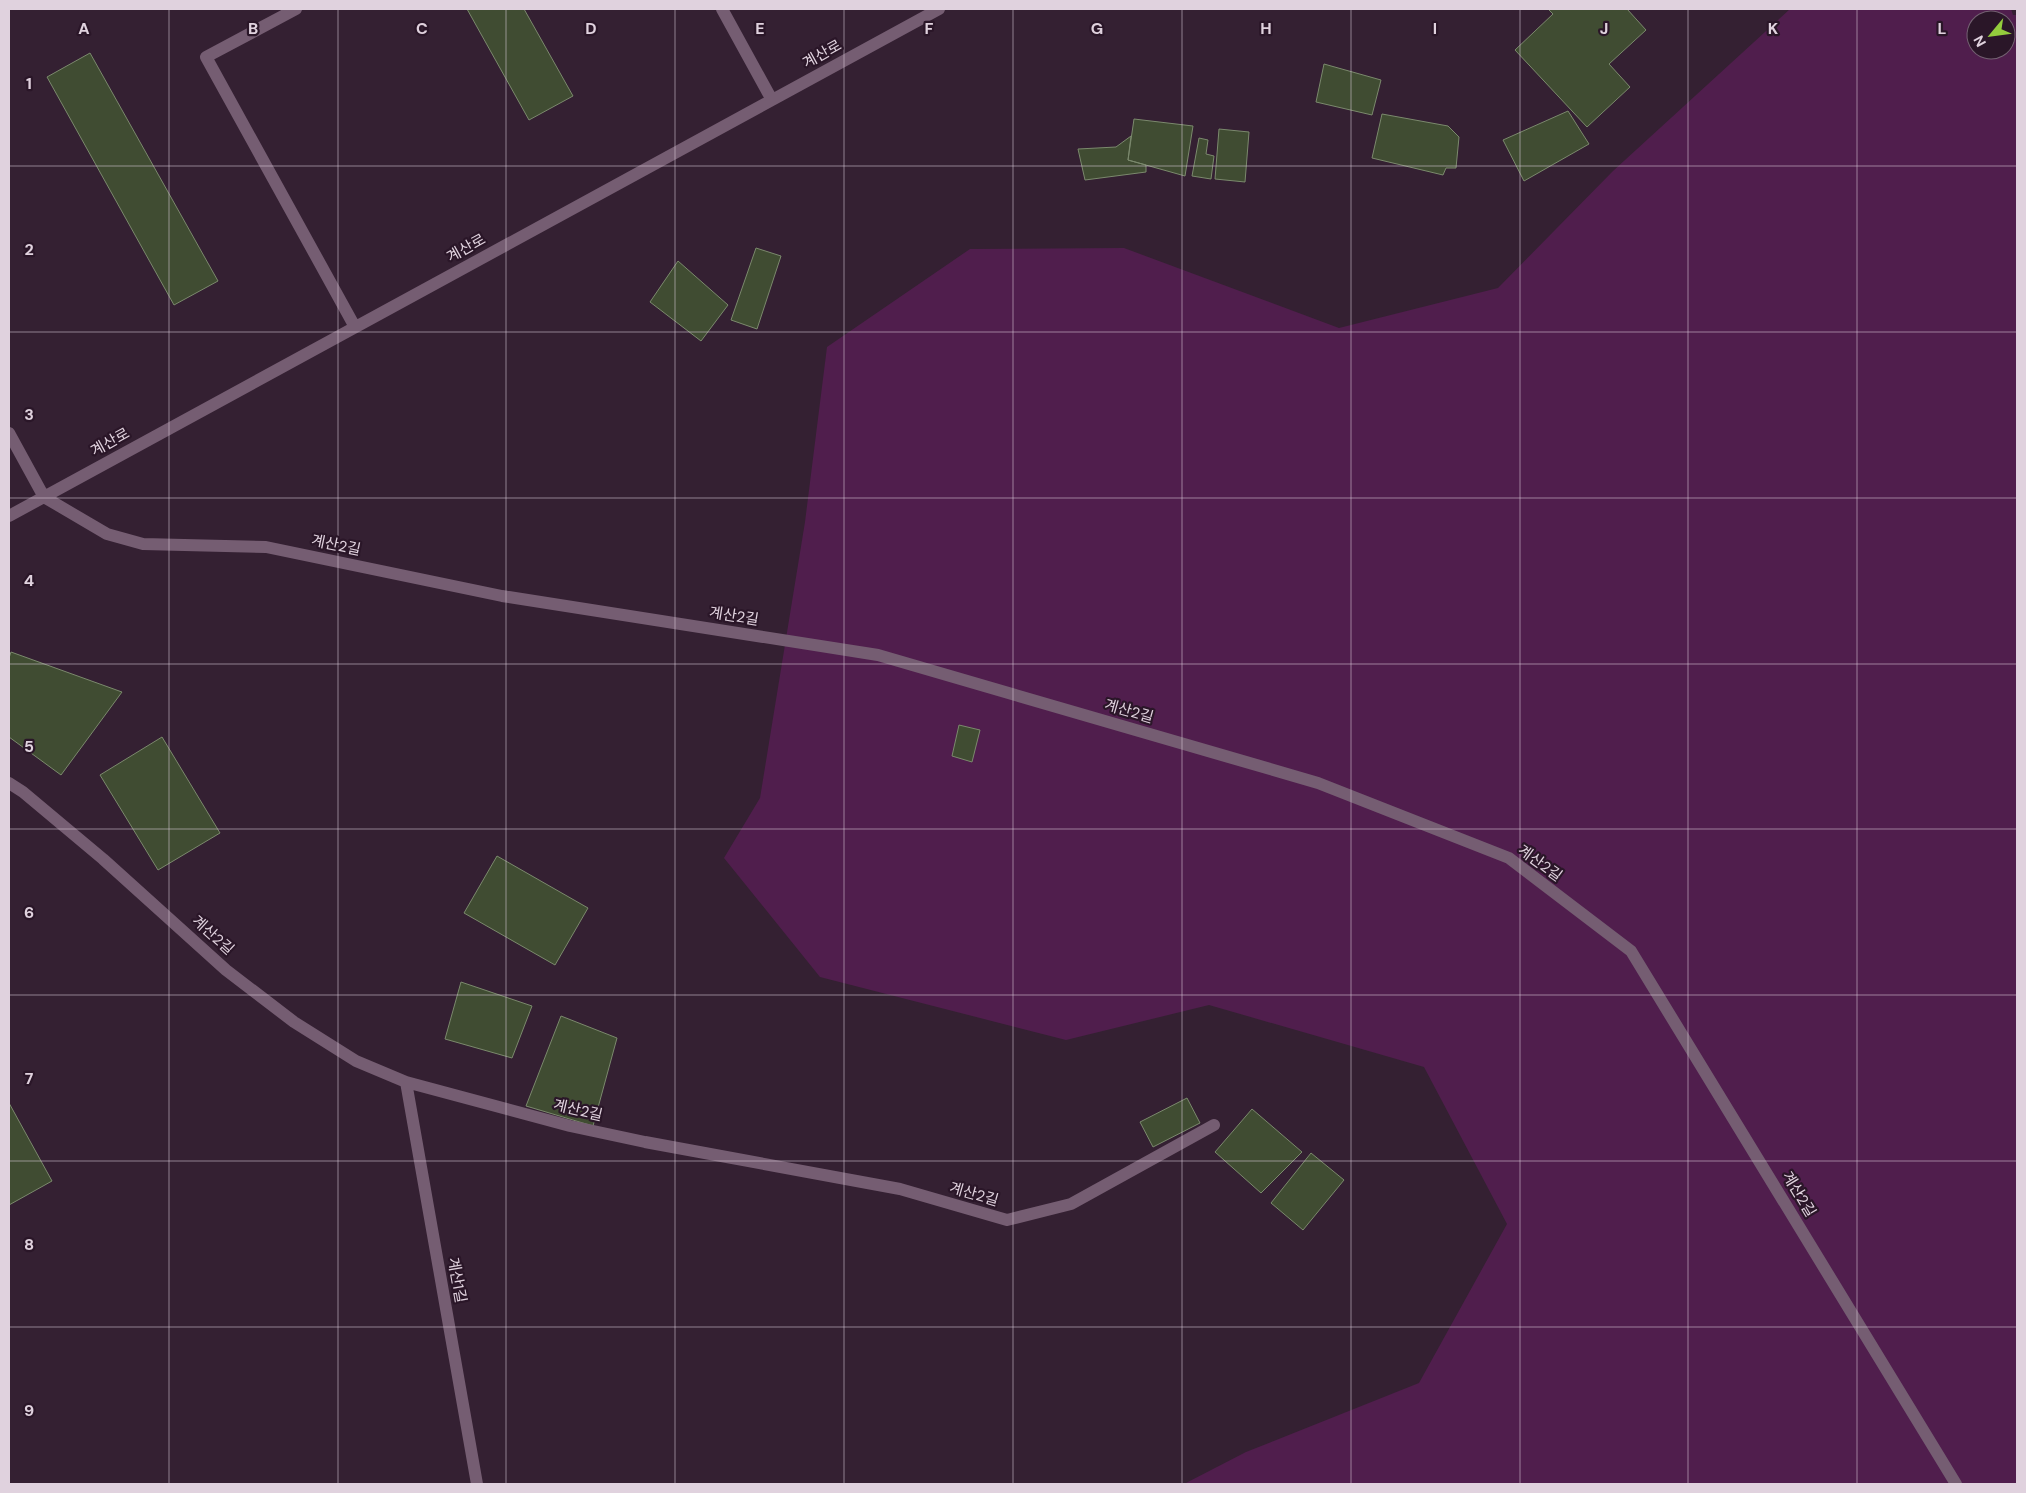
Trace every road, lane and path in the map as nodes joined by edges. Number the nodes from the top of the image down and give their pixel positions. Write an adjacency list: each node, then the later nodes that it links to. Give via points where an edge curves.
1 (296, 9): 5 (street, via 206,57)
2 (722, 9): 4 (street)
3 (939, 9): 4 (street, 계산로)
4 (772, 100): 5 (street, 계산로)
5 (355, 327): 7 (street, 계산로)
6 (9, 433): 7 (street, 계산2길)
7 (44, 496): 8 (street, 계산로); 13 (street, 계산2길, via 107,534 143,544 266,547 502,596 878,654 1318,783 1509,858 1631,952)
8 (9, 516)
9 (9, 784): 10 (street, 계산2길, via 103,859 226,970 294,1022 356,1061)
10 (406, 1082): 11 (street, 계산2길, via 570,1126 900,1189 1007,1220 1071,1204); 12 (street, 계산1길)
11 (1214, 1125)
12 (476, 1484)
13 (1956, 1484)

